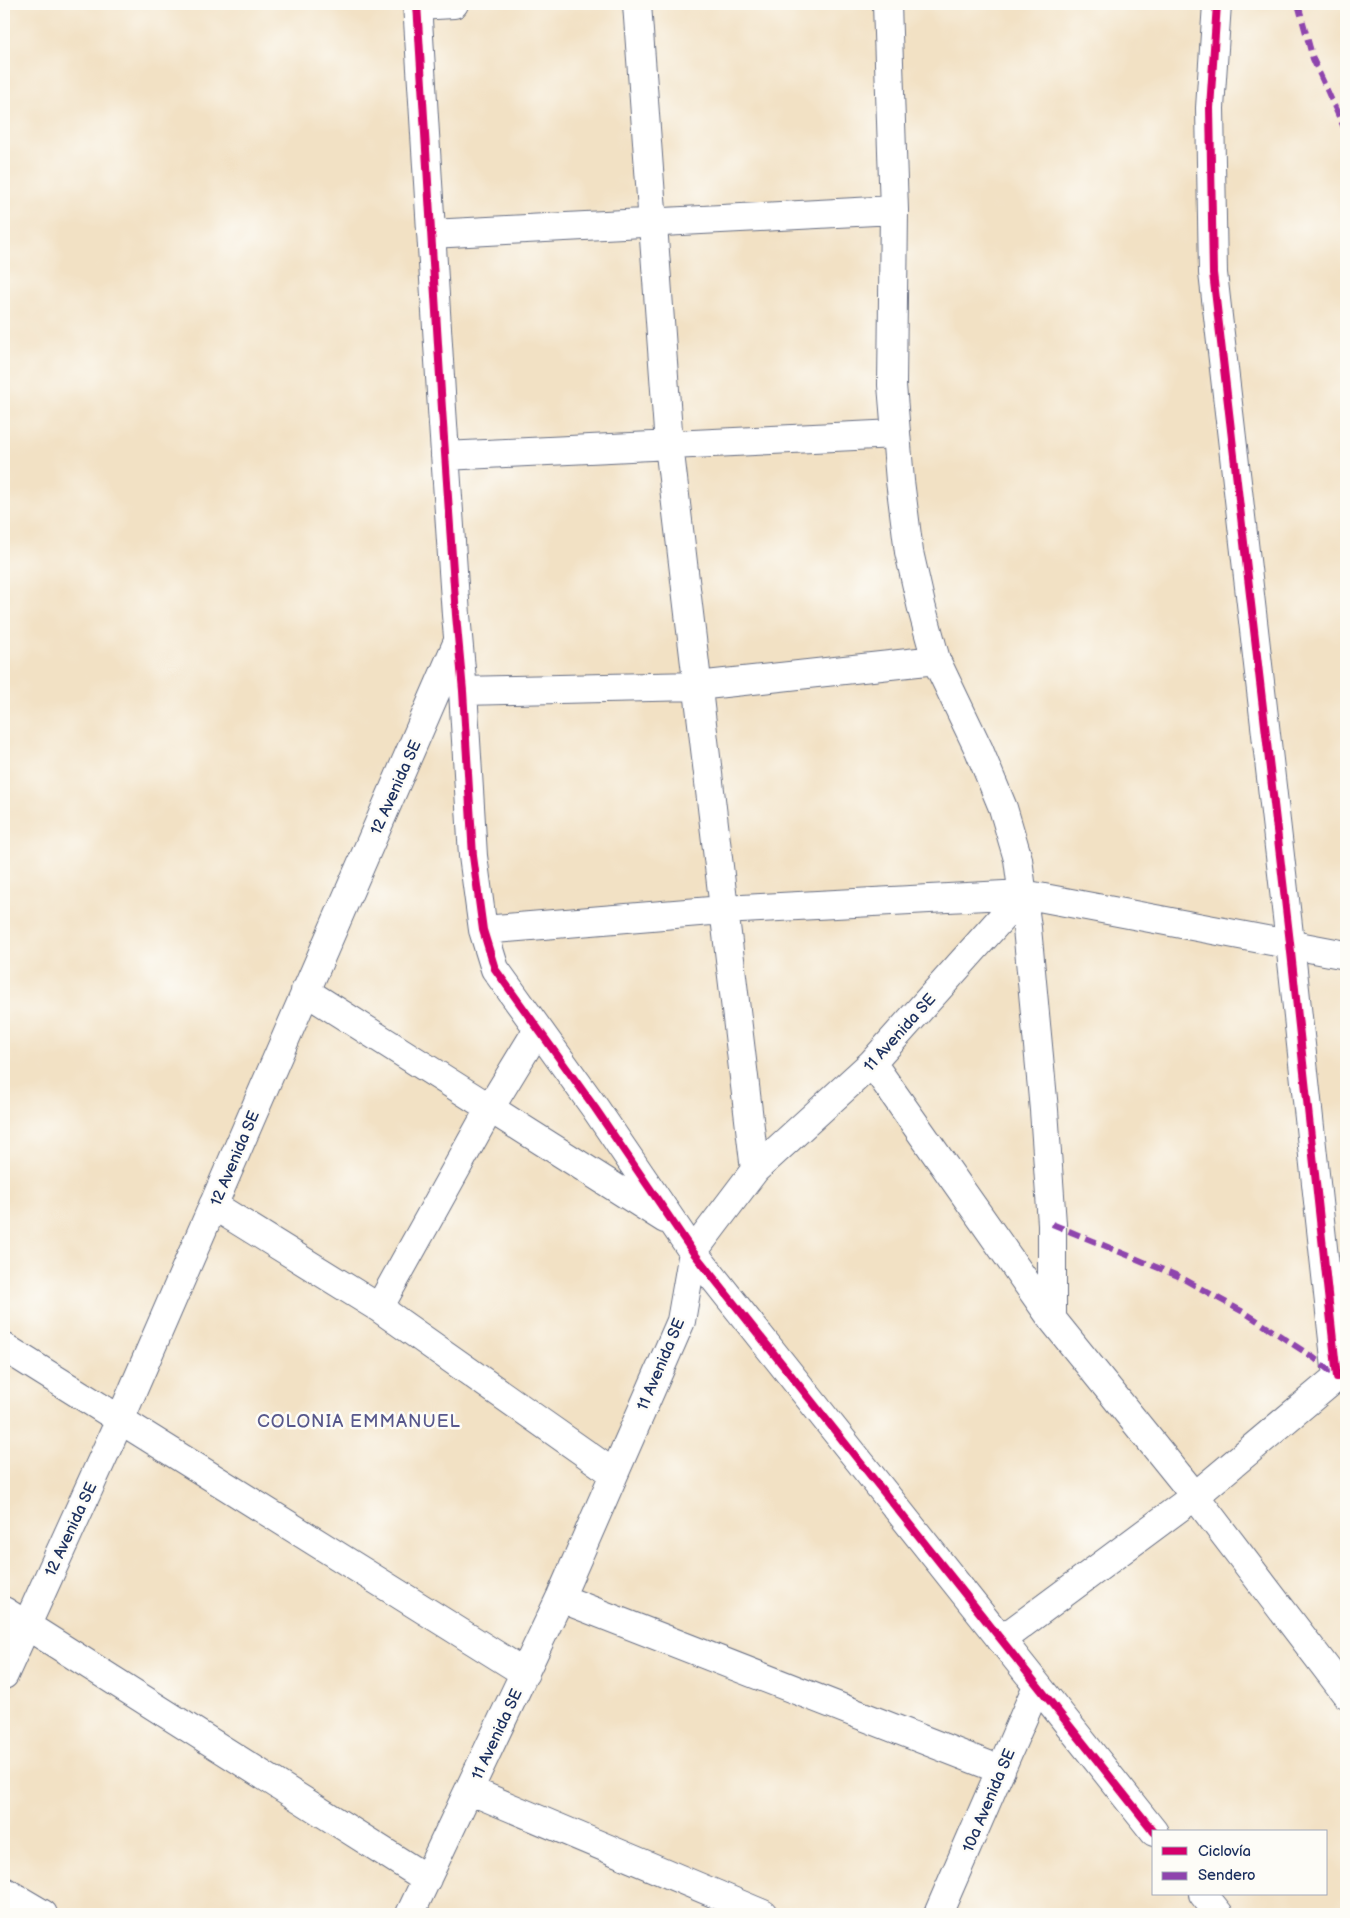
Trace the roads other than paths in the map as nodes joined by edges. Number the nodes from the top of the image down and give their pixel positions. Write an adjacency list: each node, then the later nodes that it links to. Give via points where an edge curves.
1 (454, 4): 5 (street)
2 (637, 4): 7 (street)
3 (887, 4): 6 (street)
4 (1217, 4): 19 (street, via 1210,108 1213,273)
5 (417, 5): 8 (street)
6 (894, 210): 7 (street); 9 (street, via 892,384)
7 (652, 222): 8 (street); 10 (street)
8 (431, 234): 11 (street)
9 (896, 434): 10 (street); 13 (street, via 909,552)
10 (669, 445): 11 (street); 14 (street)
11 (445, 456): 12 (street)
12 (458, 639): 15 (street); 21 (street, 12 Avenida SE)
13 (936, 660): 14 (street); 16 (street, via 1003,808 1018,859)
14 (697, 686): 15 (street); 17 (street)
15 (464, 690): 18 (street, via 474,856)
16 (1023, 894): 17 (street); 19 (street); 23 (street, 11 Avenida SE); 30 (street, via 1052,1224)
17 (723, 910): 18 (street); 25 (street)
18 (483, 930): 22 (street, via 495,969)
19 (1290, 943): 20 (street); 32 (street)
20 (1346, 954)
21 (306, 991): 24 (street); 26 (street, 12 Avenida SE)
22 (538, 1029): 24 (street); 27 (street)
23 (872, 1064): 25 (street, 11 Avenida SE); 30 (street)
24 (490, 1108): 27 (street); 29 (street)
25 (755, 1170): 28 (street, 11 Avenida SE)
26 (213, 1205): 29 (street); 33 (street, 12 Avenida SE)
27 (674, 1225): 28 (street)
28 (693, 1252): 34 (street, 11 Avenida SE, via 681,1321); 38 (street)
29 (379, 1308): 34 (street)
30 (1052, 1318): 35 (street)
31 (8, 1357): 33 (street)
32 (1342, 1375): 35 (street)
33 (120, 1420): 37 (street, 12 Avenida SE); 39 (street)
34 (613, 1473): 36 (street, 11 Avenida SE)
35 (1195, 1496): 38 (street); 42 (street)
36 (560, 1598): 39 (street, 11 Avenida SE); 43 (street)
37 (15, 1618): 40 (street, 12 Avenida SE); 46 (street)
38 (1001, 1640): 41 (street)
39 (525, 1673): 44 (street, 11 Avenida SE)
40 (4, 1675)
41 (1037, 1686): 43 (street, 10a Avenida SE); 45 (street)
42 (1346, 1694)
43 (1001, 1770): 51 (street, 10a Avenida SE)
44 (469, 1790): 46 (street, 11 Avenida SE); 50 (street)
45 (1152, 1830)
46 (427, 1878): 49 (street, 11 Avenida SE)
47 (4, 1891): 48 (street)
48 (43, 1914)
49 (410, 1914)
50 (763, 1914)
51 (938, 1914)

